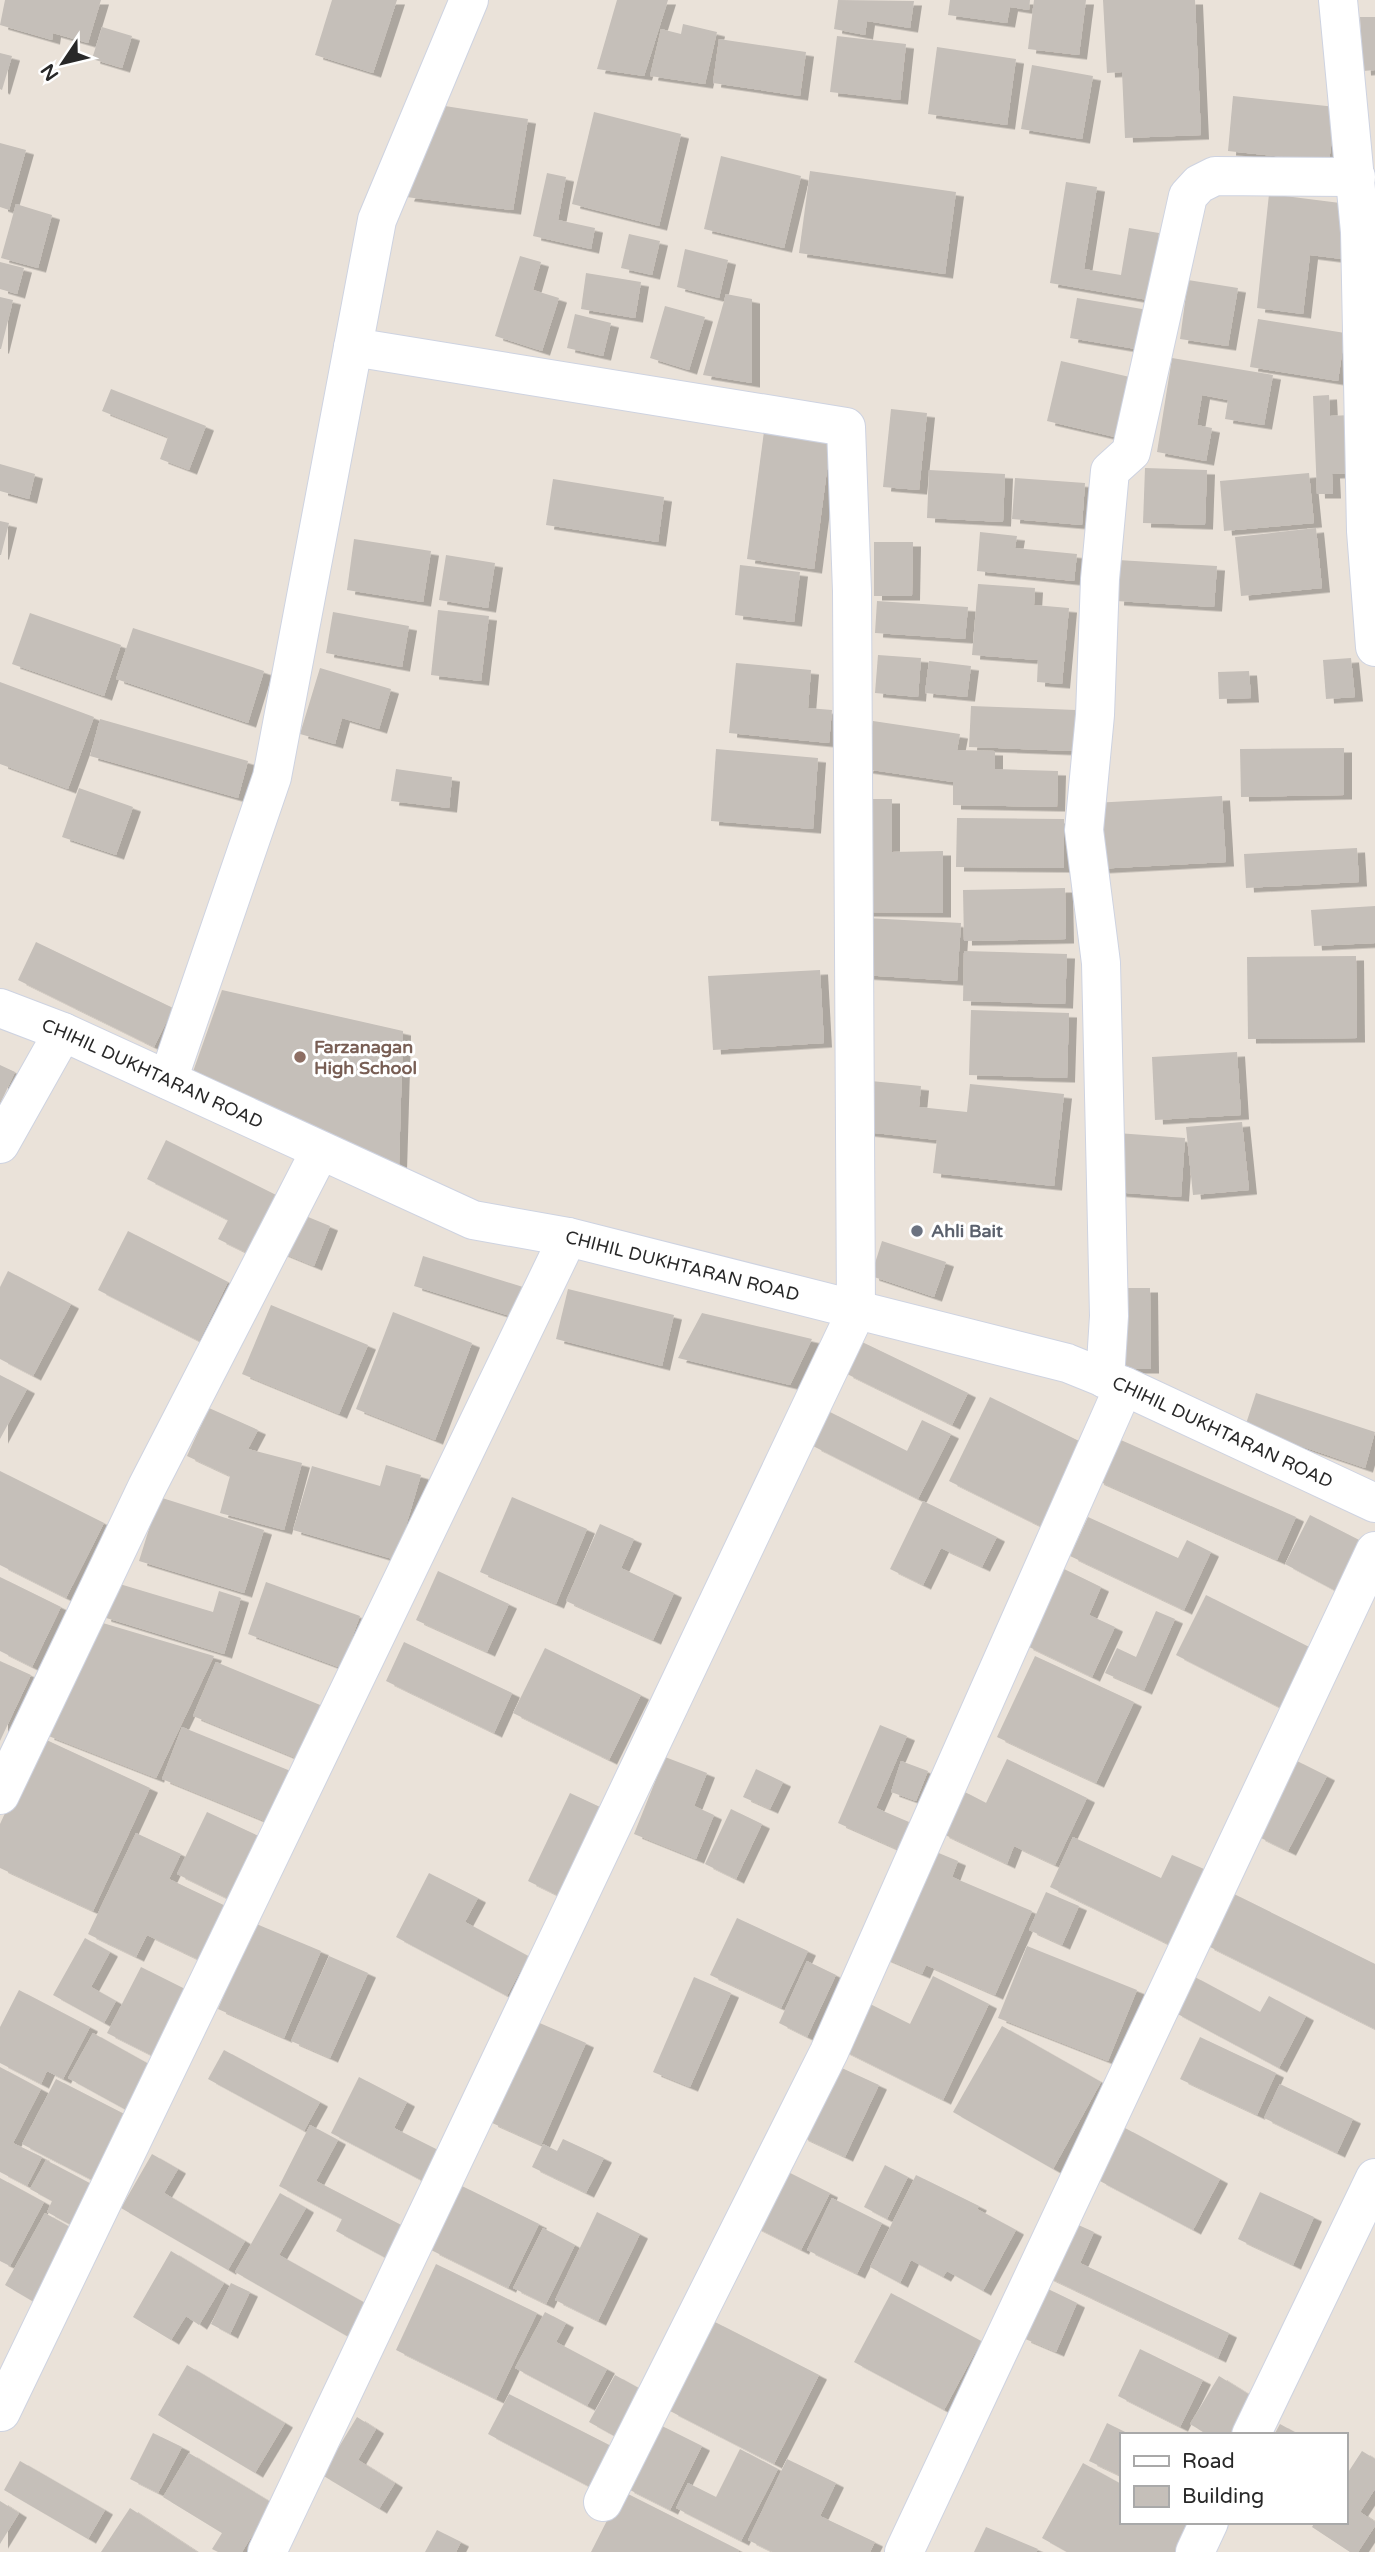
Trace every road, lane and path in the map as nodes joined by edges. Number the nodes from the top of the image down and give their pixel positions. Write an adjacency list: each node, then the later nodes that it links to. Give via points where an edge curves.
1 (469, 0): 4 (street, via 377,220)
2 (1338, 0): 3 (street)
3 (1356, 177): 5 (street, via 1366,531); 13 (street, via 1215,176 1188,196 1131,452 1110,471 1084,830 1101,963)
4 (353, 347): 8 (street, via 272,777); 12 (street, via 846,427 852,591)
5 (1375, 647)
6 (0, 1008): 7 (street, CHIHIL DUKHTARAN ROAD)
7 (63, 1032): 8 (street, CHIHIL DUKHTARAN ROAD); 9 (street)
8 (168, 1080): 10 (street, CHIHIL DUKHTARAN ROAD)
9 (0, 1144)
10 (320, 1151): 11 (street, CHIHIL DUKHTARAN ROAD, via 473,1220); 16 (street, via 147,1487)
11 (568, 1237): 12 (street, CHIHIL DUKHTARAN ROAD); 18 (street)
12 (856, 1312): 13 (street, CHIHIL DUKHTARAN ROAD, via 1067,1363); 22 (street)
13 (1115, 1383): 14 (street, CHIHIL DUKHTARAN ROAD); 20 (street, via 829,2052)
14 (1375, 1503)
15 (1375, 1551): 23 (street)
16 (0, 1795)
17 (1375, 2178): 19 (street)
18 (1, 2412)
19 (1252, 2433)
20 (603, 2502)
21 (1208, 2524): 24 (street)
22 (267, 2552)
23 (904, 2552)
24 (1195, 2552)

